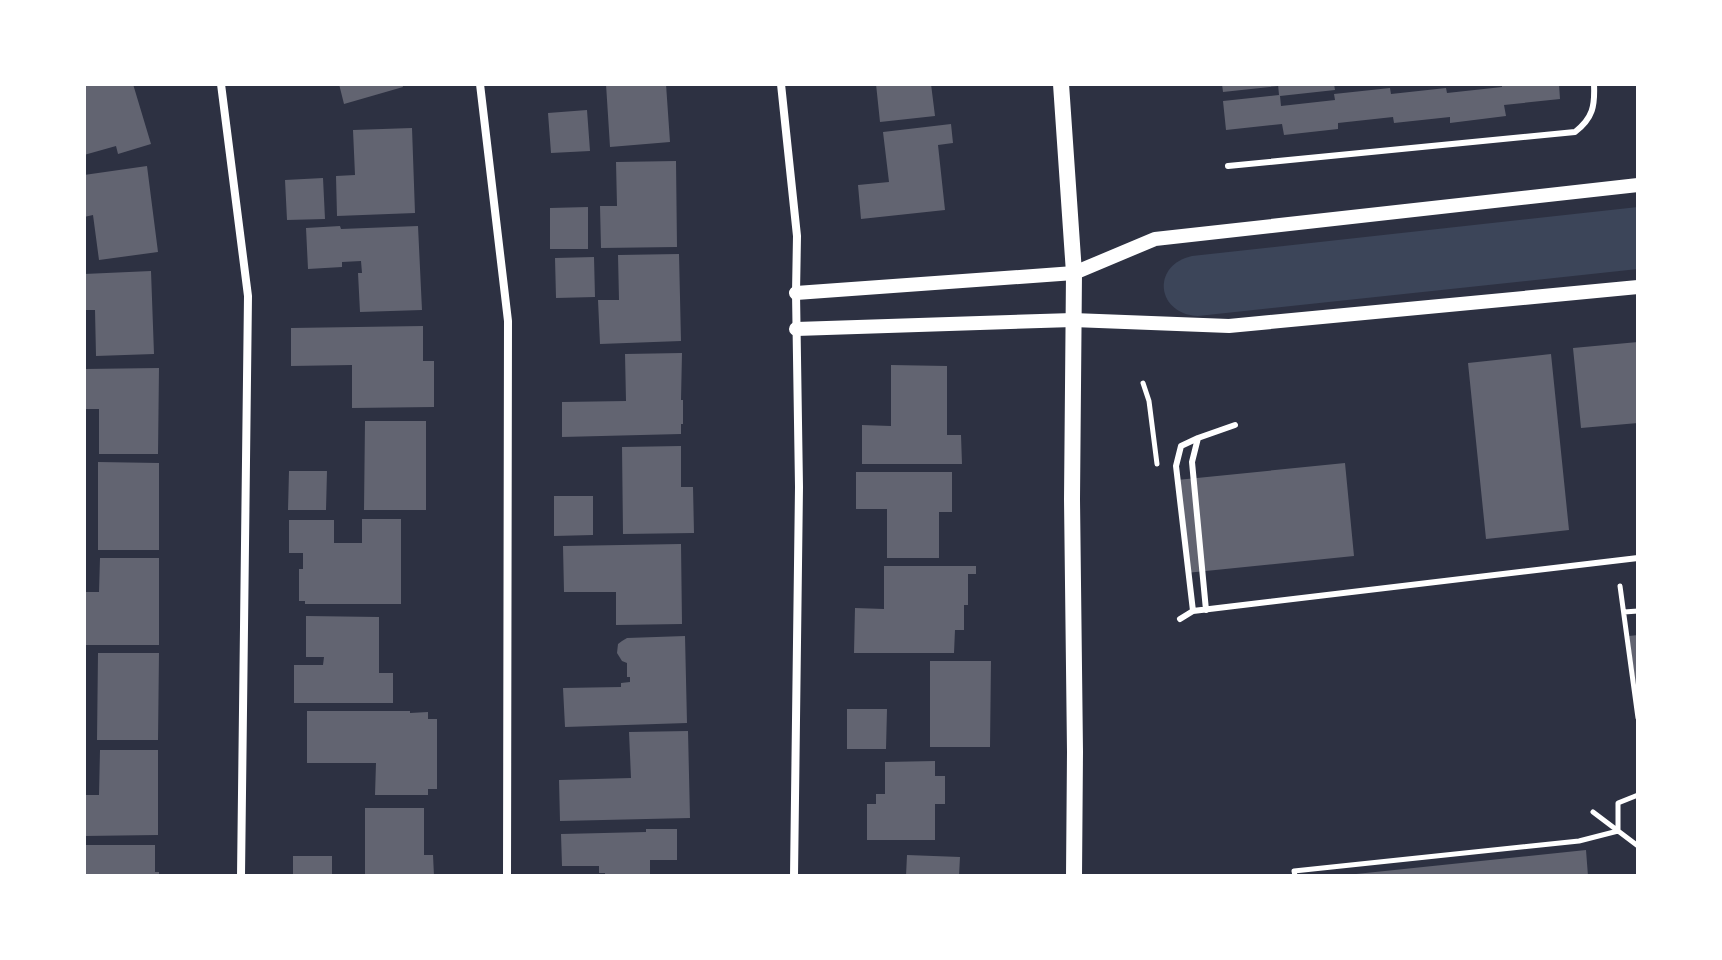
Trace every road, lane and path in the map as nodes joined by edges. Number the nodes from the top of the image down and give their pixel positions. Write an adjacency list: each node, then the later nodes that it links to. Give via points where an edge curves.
1 (221, 84): 27 (street, via 248,296)
2 (480, 84): 28 (street, via 508,321)
3 (781, 84): 10 (street, via 797,236)
4 (1061, 84): 8 (main road)
5 (1594, 84): 6 (lane, via 1591,113 1575,132)
6 (1228, 166)
7 (1638, 185): 8 (street, via 1155,239)
8 (1074, 273): 10 (street); 11 (main road)
9 (1638, 287): 11 (street, via 1229,326)
10 (796, 293): 12 (street)
11 (1073, 320): 12 (street); 30 (main road)
12 (796, 329): 29 (street)
13 (1235, 425): 14 (lane)
14 (1198, 438): 17 (lane, via 1192,462); 18 (lane, via 1181,446 1176,466)
15 (1638, 558): 17 (lane)
16 (1620, 586): 20 (path)
17 (1206, 610): 18 (lane)
18 (1193, 611): 21 (lane)
19 (1638, 611): 20 (path)
20 (1624, 612): 22 (path)
21 (1180, 619)
22 (1638, 718)
23 (1638, 795): 25 (path, via 1618,803)
24 (1593, 812): 25 (path)
25 (1618, 831): 26 (path); 31 (path, via 1579,841 1294,871)
26 (1638, 846)
27 (241, 876)
28 (507, 876)
29 (794, 876)
30 (1074, 876)
31 (1295, 876)

